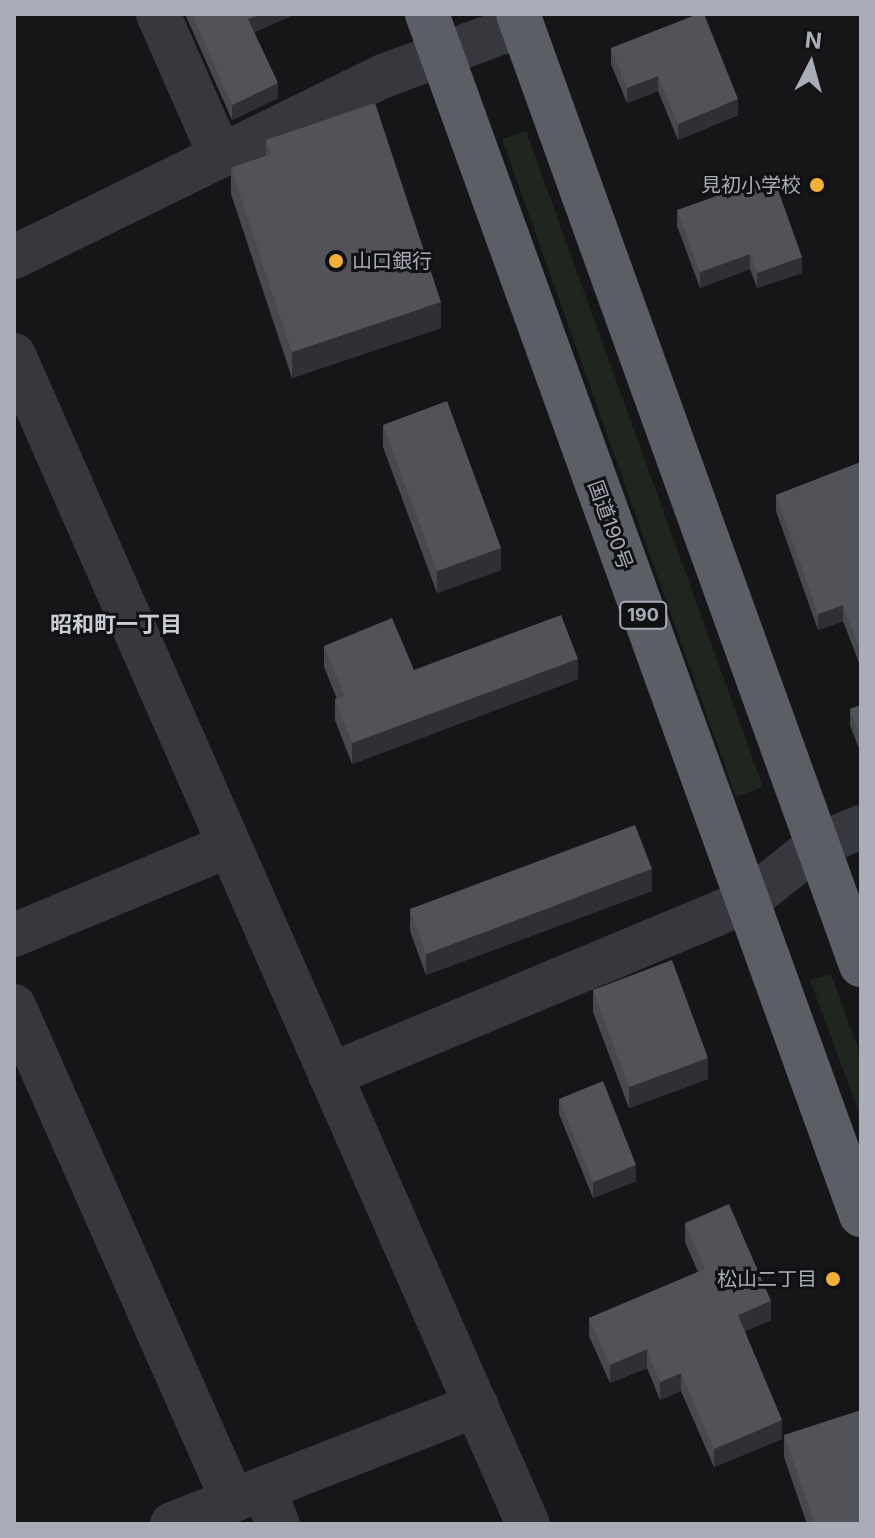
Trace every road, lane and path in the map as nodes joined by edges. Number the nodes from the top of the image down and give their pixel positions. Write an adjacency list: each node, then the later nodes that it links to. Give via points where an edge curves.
1 (158, 14): 5 (street)
2 (427, 14): 4 (highway, 国道190号 / 190)
3 (520, 19): 4 (street); 9 (highway)
4 (441, 55): 5 (street); 11 (highway, 国道190号 / 190)
5 (219, 153): 6 (street)
6 (14, 257)
7 (14, 355): 10 (street)
8 (861, 827): 9 (street)
9 (818, 845): 11 (street); 13 (highway)
10 (228, 846): 12 (street); 15 (street)
11 (746, 902): 15 (street); 16 (highway, 国道190号 / 190)
12 (14, 935)
13 (861, 965)
14 (14, 1006): 18 (street)
15 (330, 1075): 17 (street)
16 (861, 1215)
17 (477, 1405): 18 (street); 20 (street)
18 (258, 1505): 19 (street)
19 (172, 1524)
20 (528, 1524)

